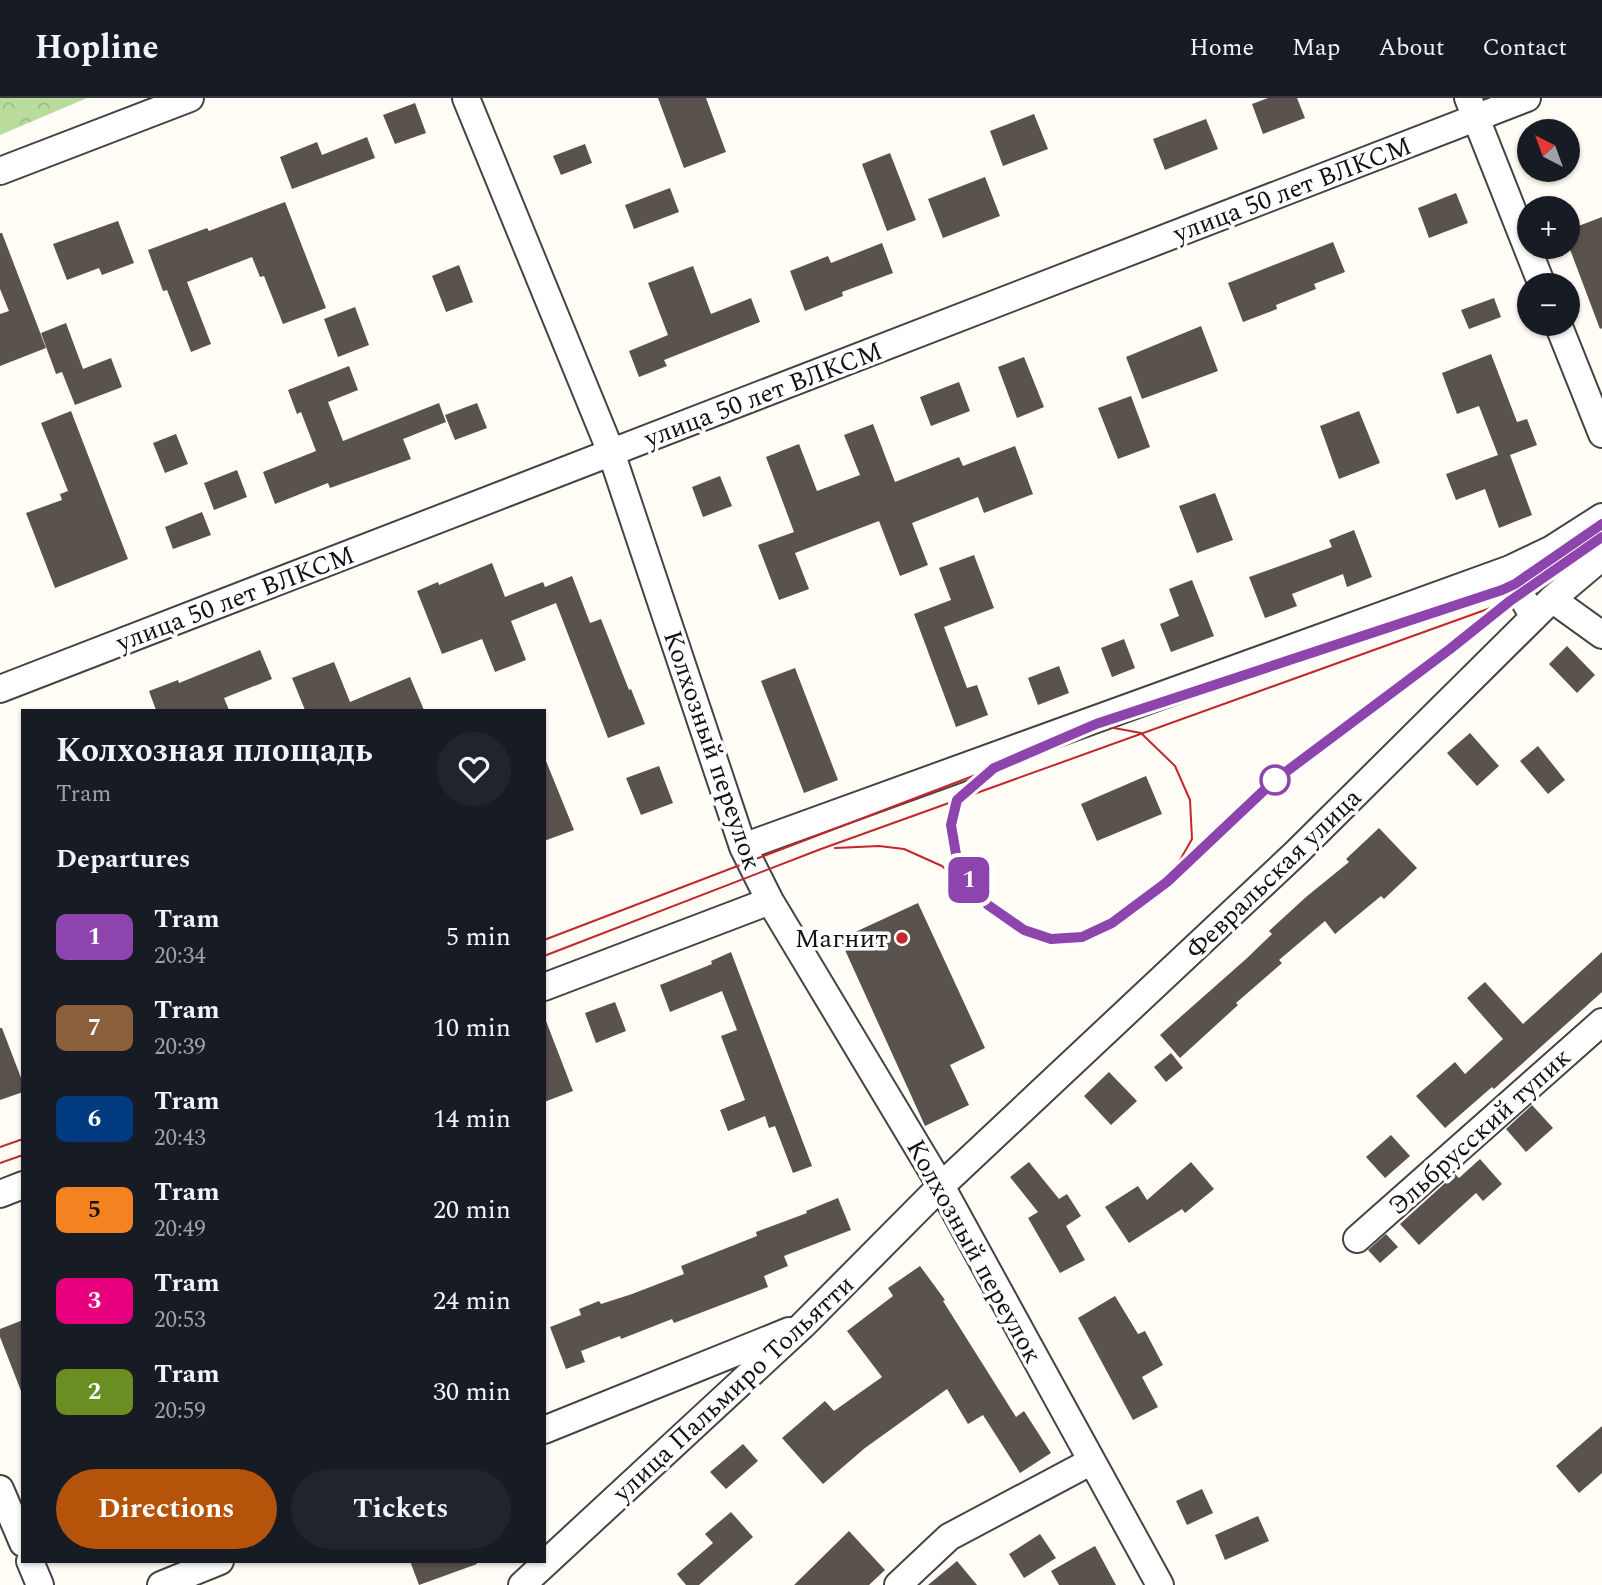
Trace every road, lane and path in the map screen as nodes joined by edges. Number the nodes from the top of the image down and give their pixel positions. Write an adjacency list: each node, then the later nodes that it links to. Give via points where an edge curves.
1 (190, 98): 5 (street)
2 (466, 98): 9 (street, Колхозный переулок)
3 (1527, 98): 4 (street, улица 50 лет ВЛКСМ)
4 (1472, 108): 6 (street); 9 (street, улица 50 лет ВЛКСМ)
5 (0, 171)
6 (1537, 273)
7 (1563, 336): 8 (street)
8 (1602, 435)
9 (611, 452): 15 (street, улица 50 лет ВЛКСМ); 16 (street, Колхозный переулок)
10 (1602, 517): 12 (street)
11 (1602, 557): 13 (street, Февральская улица)
12 (1510, 569): 13 (street, via 1515,584); 16 (street)
13 (1543, 608): 14 (street); 21 (street, Февральская улица, via 1297,852)
14 (1602, 635)
15 (0, 689)
16 (743, 847): 17 (street, Колхозный переулок)
17 (770, 901): 18 (street); 21 (street, Колхозный переулок)
18 (546, 986)
19 (1602, 1022): 23 (street, Эльбрусский тупик)
20 (21, 1186): 22 (street)
21 (941, 1186): 24 (street, улица Пальмиро Тольятти); 26 (street, Колхозный переулок)
22 (0, 1194)
23 (1357, 1239)
24 (803, 1325): 25 (street); 31 (street, улица Пальмиро Тольятти)
25 (546, 1429)
26 (1092, 1461): 36 (street, via 949,1537); 37 (street, Колхозный переулок)
27 (0, 1489): 28 (street)
28 (21, 1538)
29 (31, 1563): 33 (street)
30 (215, 1563): 34 (street)
31 (546, 1563)
32 (546, 1563): 35 (street, улица Пальмиро Тольятти)
33 (40, 1585)
34 (161, 1585)
35 (522, 1585)
36 (898, 1585)
37 (1160, 1585)

